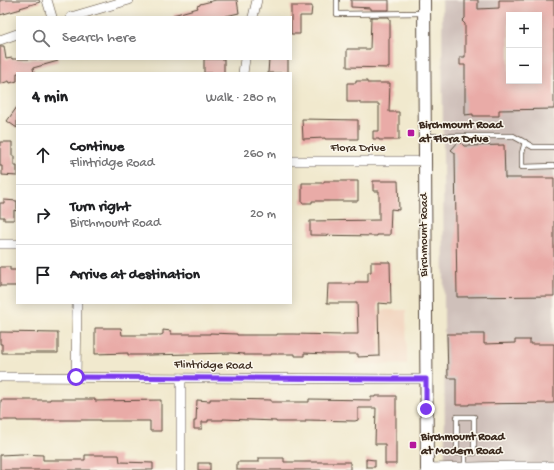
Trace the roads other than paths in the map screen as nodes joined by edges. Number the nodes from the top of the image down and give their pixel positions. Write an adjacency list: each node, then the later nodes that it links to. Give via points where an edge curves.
1 (48, 0): 7 (street)
2 (128, 0): 8 (street)
3 (257, 0): 9 (street)
4 (337, 0): 6 (lane, via 337,14)
5 (424, 0): 6 (main road, Birchmount Road)
6 (424, 12): 14 (main road, Birchmount Road)
7 (52, 16)
8 (74, 16)
9 (253, 16)
10 (16, 34): 11 (street)
11 (0, 40)
12 (245, 60): 13 (street)
13 (243, 72)
14 (424, 136): 15 (lane, via 513,136); 18 (main road, Birchmount Road)
15 (525, 142): 16 (lane, via 533,147); 19 (lane, via 522,166)
16 (554, 147)
17 (292, 161): 18 (street, Flora Drive)
18 (424, 161): 26 (main road, Birchmount Road)
19 (554, 166)
20 (0, 244): 21 (street)
21 (16, 244)
22 (77, 304): 24 (street)
23 (0, 377): 24 (street, Flintridge Road)
24 (76, 377): 25 (street, Flintridge Road)
25 (181, 378): 26 (street, Flintridge Road); 31 (street)
26 (426, 379): 30 (main road, Birchmount Road)
27 (465, 453): 27 (lane, via 474,453 474,417 456,417 457,453); 29 (lane)
28 (554, 466): 29 (street)
29 (465, 468): 30 (street)
30 (427, 469)
31 (181, 470)

